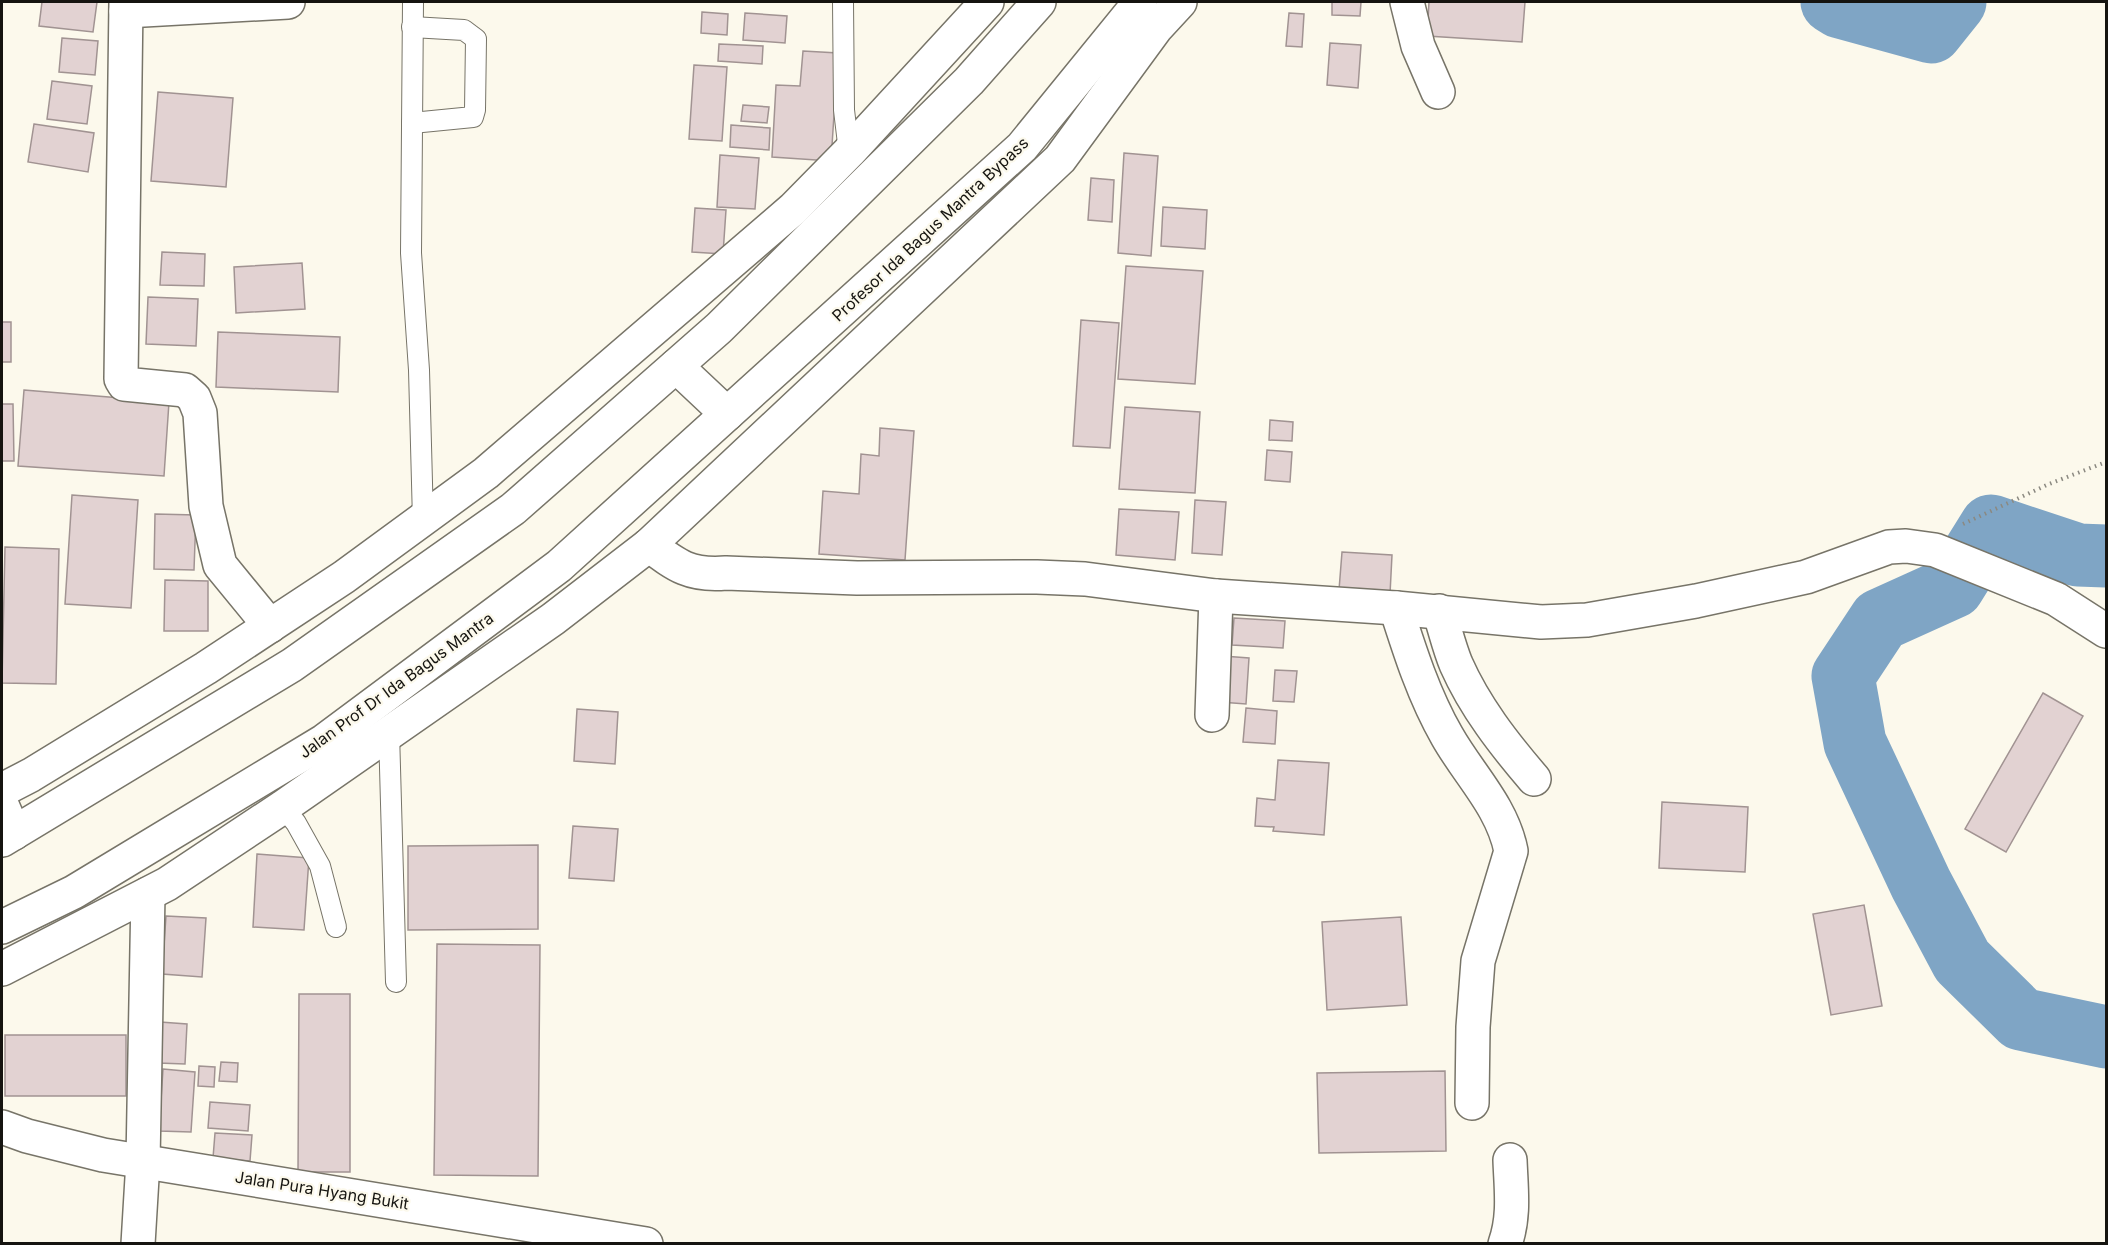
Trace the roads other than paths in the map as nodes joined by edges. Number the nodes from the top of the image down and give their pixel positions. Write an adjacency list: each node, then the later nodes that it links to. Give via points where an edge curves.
1 (288, 2): 9 (main road)
2 (413, 2): 10 (lane)
3 (843, 2): 13 (lane, via 844,110)
4 (987, 2): 13 (main road)
5 (1039, 2): 14 (main road, via 969,81)
6 (1140, 2): 15 (main road, Profesor Ida Bagus Mantra Bypass, via 1022,147)
7 (1180, 2): 17 (main road, via 1156,28 1060,159)
8 (1407, 2): 11 (main road, via 1418,46)
9 (126, 6): 21 (main road, via 121,379 124,384 185,390 194,398 200,413 207,506 220,564)
10 (411, 27): 12 (lane); 12 (lane, via 464,30 476,39 473,117)
11 (1438, 92)
12 (412, 123): 16 (lane, via 411,253)
13 (849, 152): 16 (main road, via 793,209 681,306 486,473)
14 (676, 366): 15 (main road); 28 (main road, via 513,509 292,665)
15 (727, 414): 30 (main road, Jalan Prof Dr Ida Bagus Mantra, via 559,566 324,741 74,892)
16 (423, 520): 21 (main road)
17 (649, 545): 18 (main road, via 684,569 706,575 1065,579); 24 (main road, via 553,619)
18 (1216, 596): 19 (main road); 23 (main road)
19 (1396, 608): 20 (main road); 34 (main road, via 1425,692 1447,736 1500,816 1511,851 1478,961)
20 (1439, 611): 22 (main road, via 1541,622 1587,620 1795,580 1889,547 1922,548 2008,580 2056,599); 25 (main road, via 1470,691 1500,738)
21 (270, 626): 26 (main road)
22 (2106, 631)
23 (1212, 715)
24 (388, 732): 27 (main road); 33 (lane)
25 (1534, 779)
26 (2, 790)
27 (283, 807): 29 (main road); 31 (lane, via 320,866)
28 (6, 826)
29 (148, 894): 32 (main road); 37 (main road)
30 (2, 927)
31 (336, 927)
32 (2, 969)
33 (396, 982)
34 (1473, 1104)
35 (2, 1127): 37 (main road, Jalan Pura Hyang Bukit, via 103,1155)
36 (1510, 1160): 40 (main road, via 1512,1204)
37 (143, 1161): 38 (main road); 39 (main road, Jalan Pura Hyang Bukit)
38 (138, 1244)
39 (646, 1244)
40 (1505, 1244)

